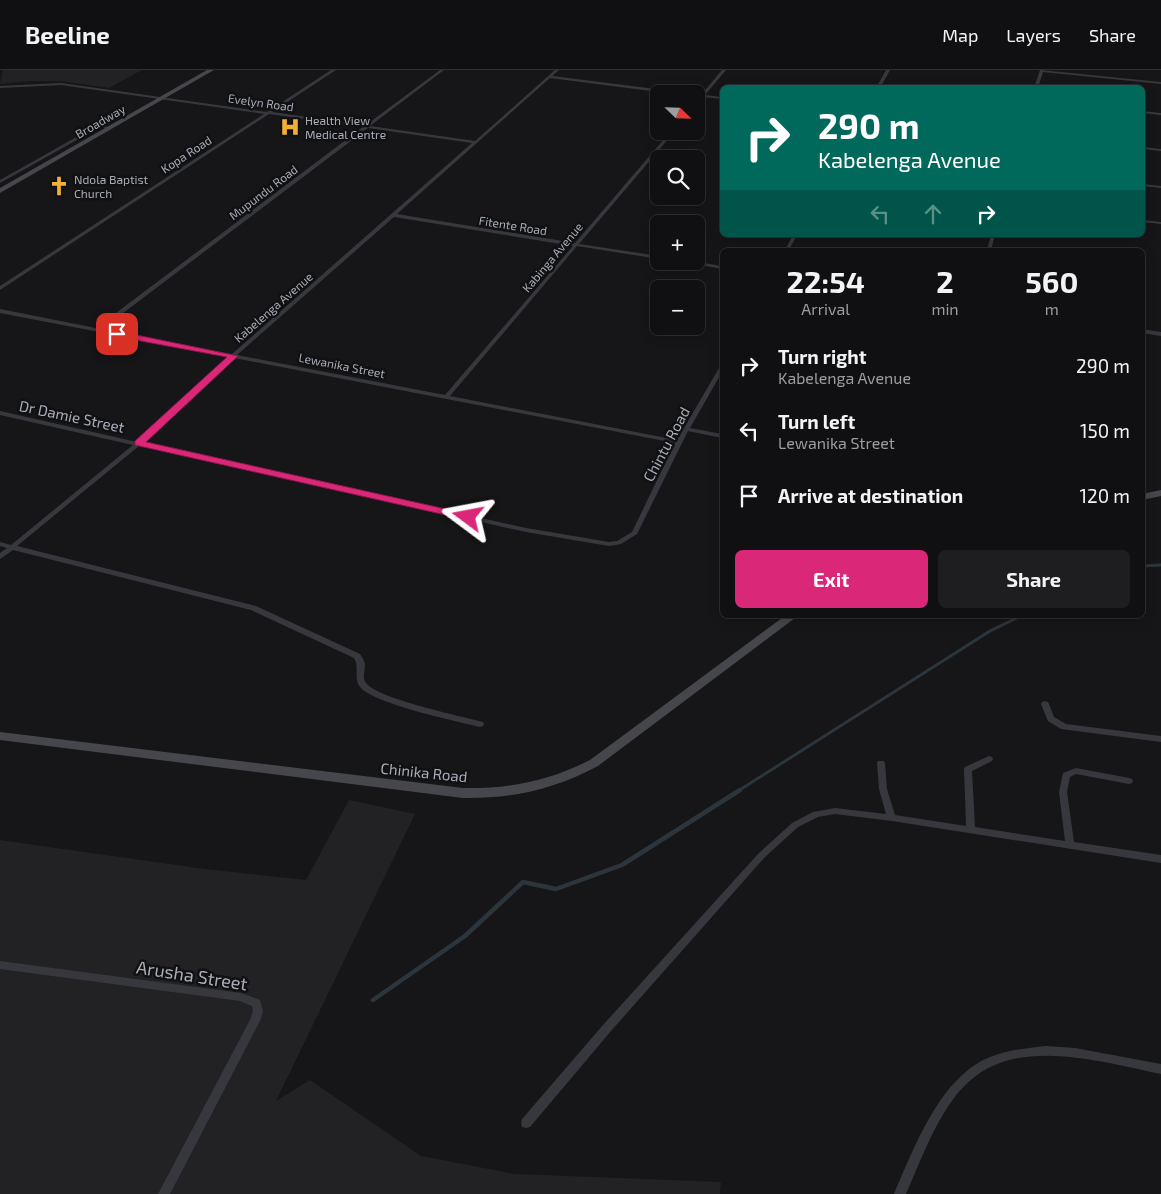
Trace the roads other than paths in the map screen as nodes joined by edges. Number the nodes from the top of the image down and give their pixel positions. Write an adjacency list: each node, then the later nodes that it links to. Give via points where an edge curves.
1 (210, 70): 18 (main road, Broadway)
2 (334, 70): 21 (street, Kopa Road)
3 (442, 70): 23 (street, Mupundu Road)
4 (558, 70): 8 (street, Kabelenga Avenue)
5 (724, 70): 16 (street)
6 (888, 70): 11 (street)
7 (1042, 70): 9 (street); 12 (street)
8 (550, 77): 15 (street); 26 (street, Kabelenga Avenue)
9 (1138, 81): 10 (street); 13 (street)
10 (1161, 83)
11 (880, 85)
12 (1037, 85)
13 (1137, 85)
14 (0, 87): 18 (street, Evelyn Road, via 61,84)
15 (650, 90)
16 (705, 92)
17 (705, 96): 19 (street)
18 (162, 98): 21 (street, Evelyn Road); 24 (main road, Broadway)
19 (720, 98)
20 (1145, 112): 22 (street)
21 (267, 113): 23 (street, Evelyn Road); 46 (street, Kopa Road)
22 (1161, 114)
23 (366, 127): 26 (street, Evelyn Road); 48 (street, Mupundu Road)
24 (110, 128): 27 (street, via 99,126); 28 (main road, Broadway)
25 (664, 140): 41 (street, Kabinga Avenue)
26 (476, 142): 37 (street, Kabelenga Avenue)
27 (68, 144): 28 (street); 31 (street)
28 (78, 146): 32 (main road, Broadway)
29 (1145, 148): 30 (street)
30 (1161, 150)
31 (0, 182)
32 (14, 183): 34 (main road); 36 (main road, Broadway)
33 (1145, 185): 35 (street)
34 (0, 187)
35 (1161, 187)
36 (0, 191)
37 (393, 215): 41 (street, Fitente Road); 51 (street, Kabelenga Avenue)
38 (1145, 221): 39 (street)
39 (1161, 223)
40 (795, 237): 42 (street)
41 (576, 245): 43 (street, Fitente Road); 53 (street, Kabinga Avenue)
42 (788, 248)
43 (650, 257)
44 (705, 265): 45 (street)
45 (720, 268)
46 (0, 288)
47 (0, 311): 48 (street, Lewanika Street)
48 (97, 330): 51 (street, Lewanika Street)
49 (1145, 331): 50 (street)
50 (1161, 334)
51 (233, 356): 53 (street, Lewanika Street); 58 (street, Kabelenga Avenue)
52 (720, 372): 55 (street, Chintu Road)
53 (446, 397): 57 (street, Lewanika Street)
54 (0, 413): 58 (street, Dr Damie Street)
55 (688, 429): 56 (street); 57 (street, Chintu Road)
56 (720, 436)
57 (679, 442): 61 (street, Chintu Road)
58 (139, 443): 61 (street, Dr Damie Street, via 516,528 619,543); 63 (street, Kabelenga Avenue)
59 (1161, 493): 60 (main road)
60 (1145, 496)
61 (635, 533)
62 (0, 544): 63 (street)
63 (11, 547): 64 (street, Kabelenga Avenue); 67 (street, via 261,610 357,656 362,662 360,678 367,689 396,701)
64 (0, 557)
65 (789, 618): 68 (main road, Chinika Road, via 594,762 560,780 520,790 463,793)
66 (1045, 704): 69 (street, via 1051,719 1064,727)
67 (480, 724)
68 (0, 736)
69 (1161, 739)
70 (989, 759): 74 (street, via 968,769)
71 (881, 763): 73 (street, via 883,789)
72 (1129, 781): 75 (street, via 1076,771 1066,775 1063,792)
73 (892, 818): 74 (street); 79 (street, via 824,812 805,819 779,838)
74 (971, 830): 75 (street)
75 (1070, 845): 76 (street)
76 (1161, 859)
77 (0, 964): 80 (street, Arusha Street, via 241,997 256,1003 256,1019)
78 (1161, 1069): 81 (street, via 1053,1050 1031,1050 992,1062 958,1084 948,1097)
79 (526, 1123)
80 (164, 1194)
81 (900, 1194)

